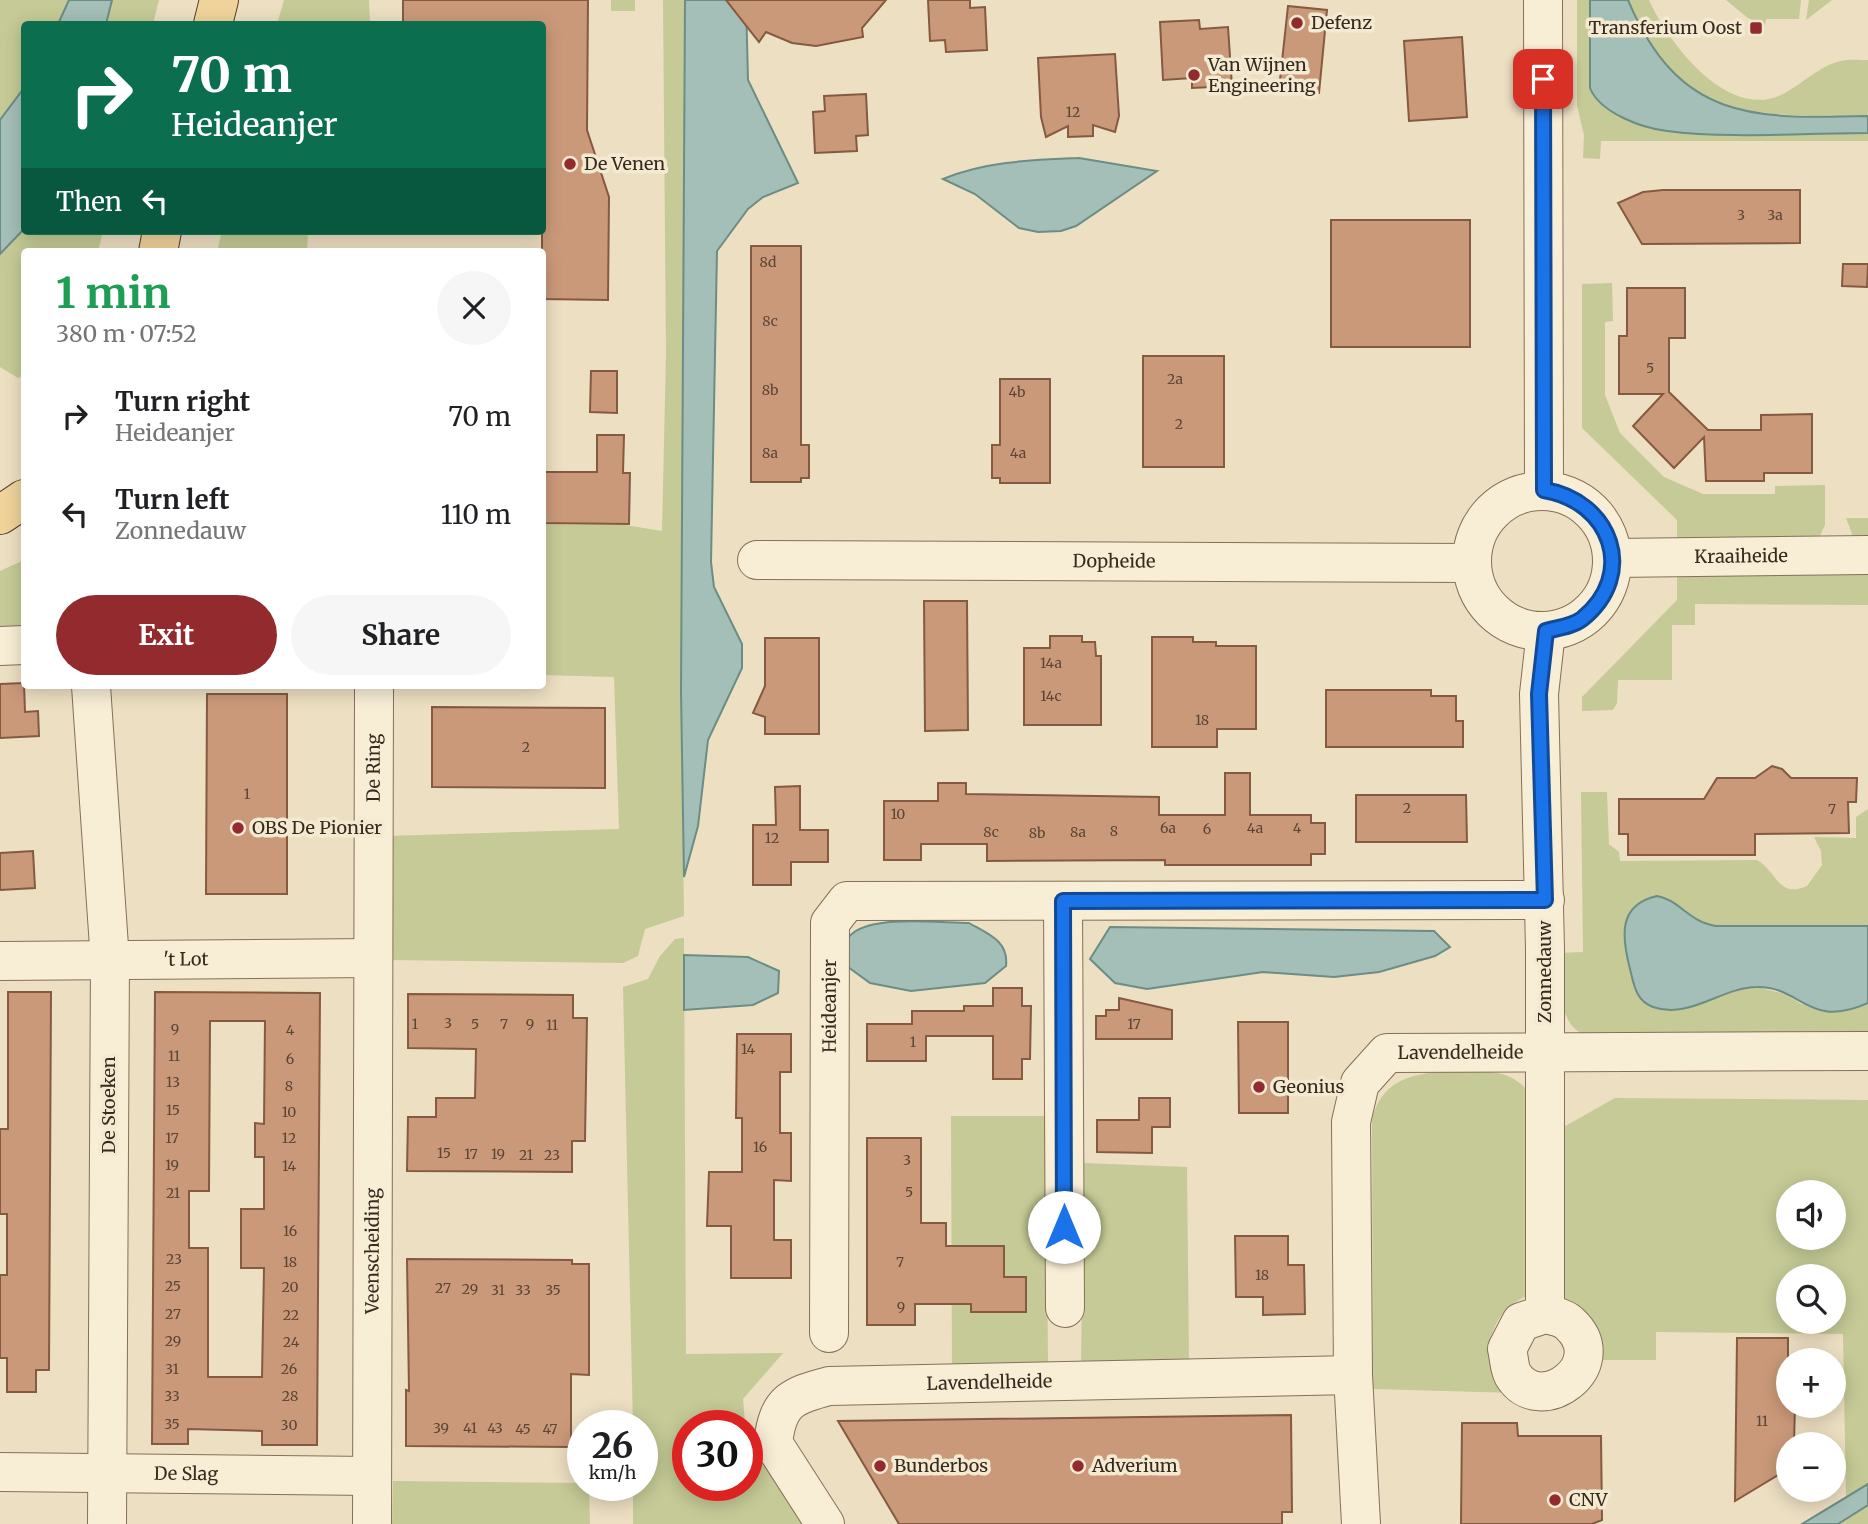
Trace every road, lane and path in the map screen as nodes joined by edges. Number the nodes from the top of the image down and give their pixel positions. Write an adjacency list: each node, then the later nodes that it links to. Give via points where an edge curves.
1 (219, 0): 3 (main road)
2 (1543, 0): 4 (street)
3 (214, 21)
4 (1544, 490): 8 (street, via 1581,502 1603,525); 10 (street, via 1504,502 1482,524)
5 (21, 501): 6 (main road)
6 (0, 515)
7 (1868, 555): 8 (street, Kraaiheide)
8 (1613, 558): 11 (street, via 1604,595 1580,621)
9 (757, 560): 10 (street, Dopheide)
10 (1472, 563): 11 (street, via 1482,598 1501,619 1524,629)
11 (1546, 631): 16 (street, Zonnedauw, via 1539,694)
12 (21, 645): 13 (street)
13 (0, 646)
14 (91, 689): 19 (street, De Stoeken)
15 (374, 689): 20 (street, De Ring)
16 (1545, 900): 17 (street, Heideanjer); 22 (street, Zonnedauw)
17 (1063, 901): 23 (street); 25 (street, Heideanjer, via 847,901 830,923)
18 (0, 961): 19 (street, 't Lot)
19 (110, 961): 20 (street, 't Lot); 28 (street, De Stoeken)
20 (372, 968): 29 (street, Veenscheiding)
21 (1868, 1051): 22 (street, Lavendelheide)
22 (1546, 1052): 24 (street, Zonnedauw); 26 (street, Lavendelheide, via 1387,1053 1360,1083 1351,1122)
23 (1065, 1308)
24 (1545, 1314)
25 (829, 1333)
26 (1353, 1375): 32 (street, Lavendelheide, via 829,1386 793,1396 776,1417 773,1443); 33 (street, Lavendelheide)
27 (0, 1472): 28 (street, De Slag)
28 (107, 1473): 29 (street, De Slag); 30 (street, De Stoeken)
29 (372, 1476): 31 (street, Veenscheiding)
30 (107, 1524)
31 (372, 1524)
32 (825, 1524)
33 (1360, 1524)

